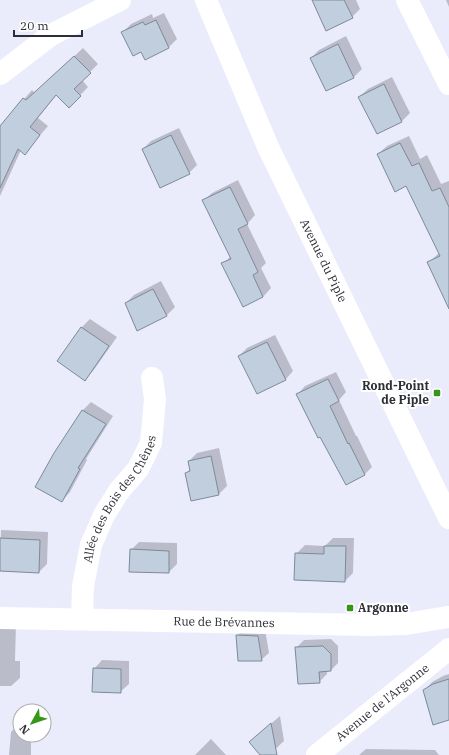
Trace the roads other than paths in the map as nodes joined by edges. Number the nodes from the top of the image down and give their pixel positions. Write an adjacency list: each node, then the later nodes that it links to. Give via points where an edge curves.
1 (120, 0): 4 (street, via 51,35)
2 (206, 0): 7 (street, Avenue du Piple, via 268,147)
3 (407, 0): 5 (street)
4 (0, 74)
5 (449, 84)
6 (152, 378): 10 (street, Allée des Bois des Chênes, via 155,399 151,443 138,469 119,491 104,515 91,544 83,586)
7 (449, 518)
8 (449, 613): 10 (street, Rue de Brévannes, via 406,624 370,625)
9 (0, 618): 10 (street, Rue de Brévannes)
10 (82, 620)
11 (449, 649): 12 (street, Avenue de l'Argonne)
12 (317, 755)

